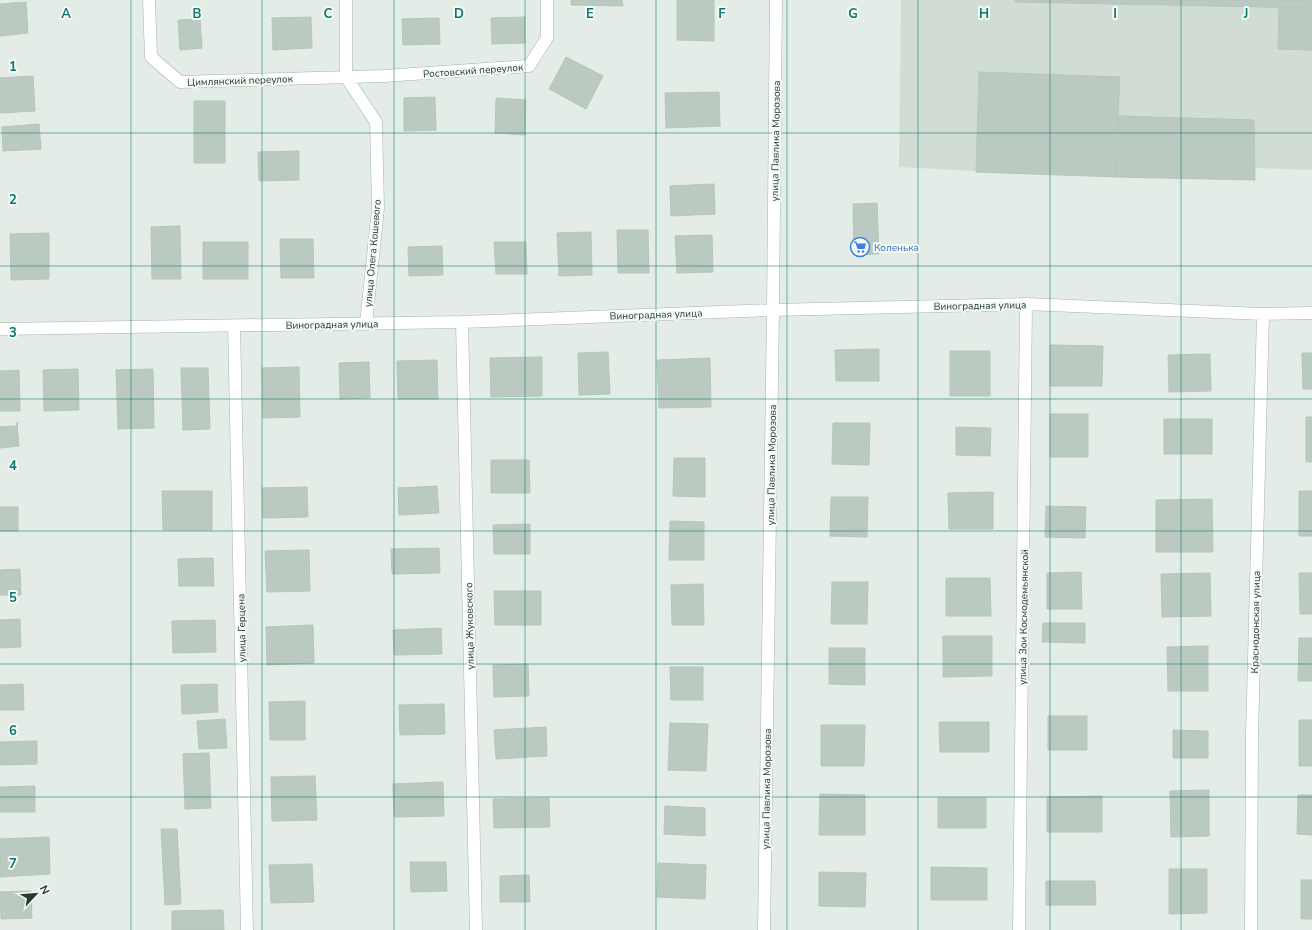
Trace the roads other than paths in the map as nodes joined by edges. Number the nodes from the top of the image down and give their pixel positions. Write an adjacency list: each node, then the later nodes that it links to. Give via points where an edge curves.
1 (149, 0): 5 (street, Цимлянский переулок, via 151,57 180,82)
2 (346, 0): 5 (street)
3 (547, 0): 5 (street, Ростовский переулок, via 547,38 529,66)
4 (776, 0): 7 (street, улица Павлика Морозова)
5 (346, 77): 11 (street, улица Олега Кошевого, via 376,122 378,208)
6 (1026, 304): 7 (street, Виноградная улица); 9 (street, Виноградная улица); 17 (street, улица Зои Космодемьянской)
7 (773, 310): 10 (street, Виноградная улица); 16 (street, улица Павлика Морозова)
8 (1312, 313): 9 (street, Виноградная улица)
9 (1263, 314): 18 (street, Краснодонская улица, via 1252,736)
10 (462, 322): 11 (street, Виноградная улица); 15 (street, улица Жуковского)
11 (366, 324): 12 (street, Виноградная улица)
12 (234, 326): 13 (street, Виноградная улица); 14 (street, улица Герцена)
13 (0, 329)
14 (247, 930)
15 (476, 930)
16 (764, 930)
17 (1019, 930)
18 (1251, 930)

